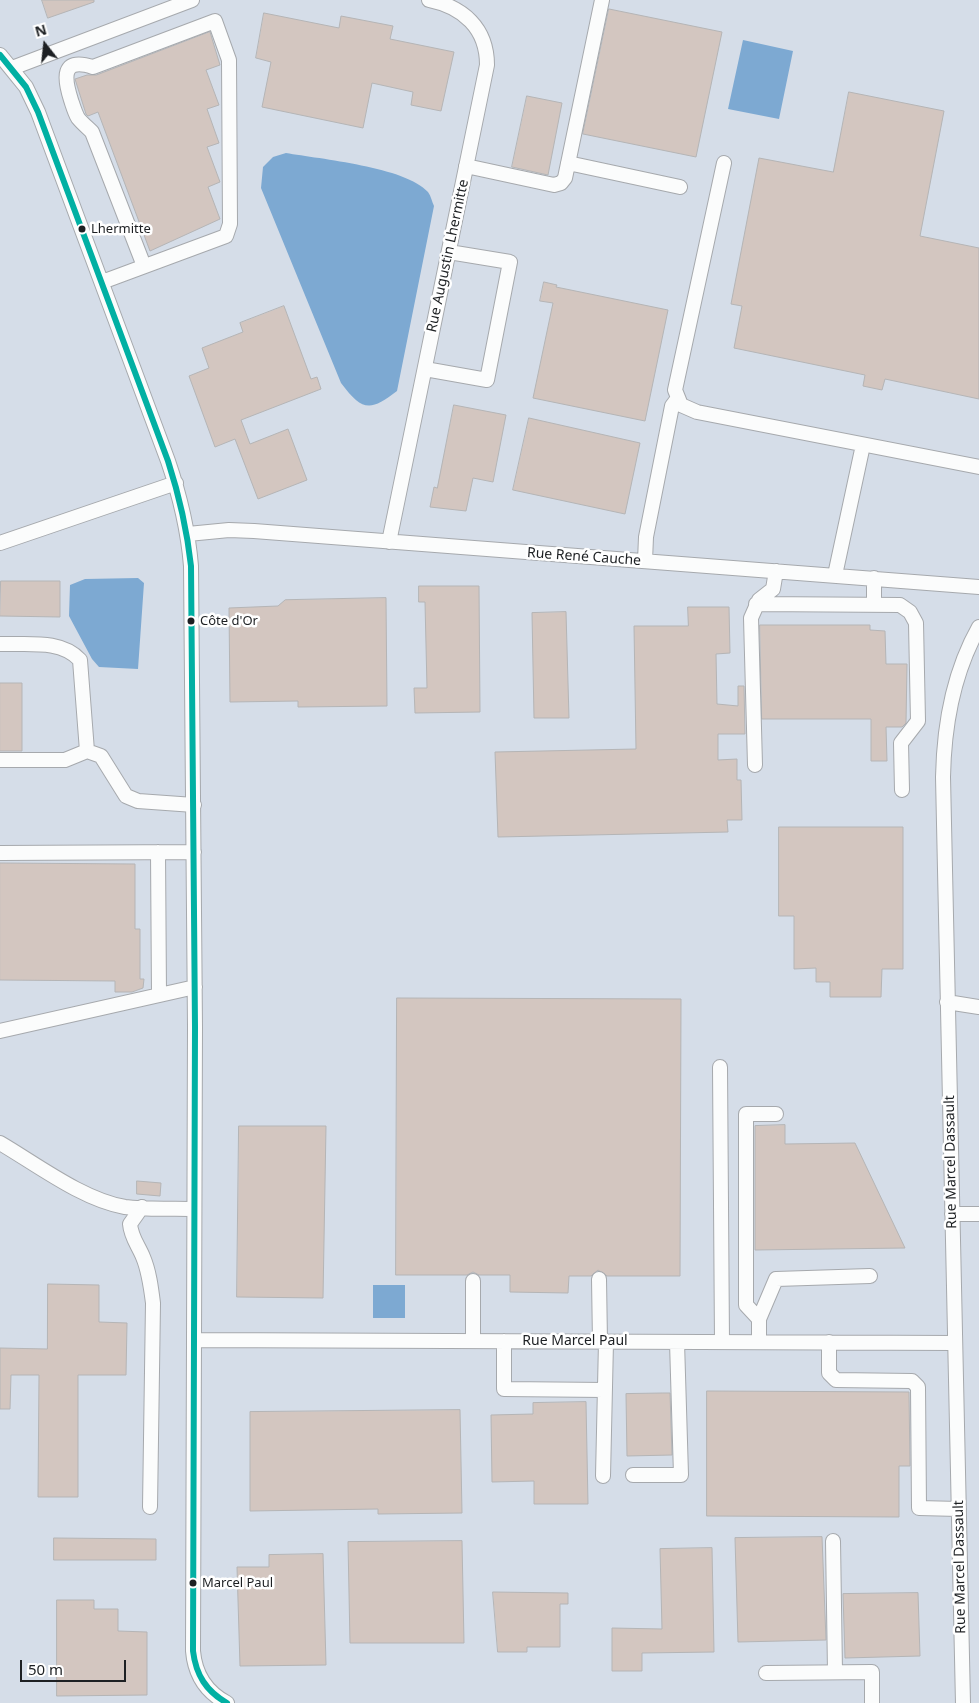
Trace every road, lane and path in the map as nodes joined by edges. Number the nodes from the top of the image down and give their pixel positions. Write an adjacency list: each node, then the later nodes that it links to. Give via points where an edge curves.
1 (192, 0): 5 (street)
2 (429, 0): 8 (street, Rue Augustin Lhermitte, via 449,5 465,14 476,25 485,49 485,73)
3 (602, 0): 6 (street)
4 (0, 55): 5 (street)
5 (12, 68): 12 (street, via 38,112)
6 (568, 163): 8 (street, via 565,178 554,185); 9 (street)
7 (724, 163): 14 (street, via 675,390)
8 (466, 166): 10 (street, Rue Augustin Lhermitte)
9 (680, 187)
10 (449, 252): 13 (street, Rue Augustin Lhermitte); 13 (street, via 510,262 487,380)
11 (144, 266): 11 (street, via 226,236 230,224 230,60 215,21 93,67 76,65 66,74 77,117 92,132); 12 (street)
12 (102, 282): 17 (street)
13 (425, 369): 19 (street, Rue Augustin Lhermitte)
14 (678, 398): 15 (street, via 681,405 697,412); 21 (street, via 672,406 646,537)
15 (863, 445): 16 (street); 23 (street)
16 (979, 467)
17 (176, 482): 18 (street); 20 (street)
18 (188, 534): 19 (street, Rue René Cauche, via 239,530); 34 (street)
19 (389, 542): 21 (street, Rue René Cauche)
20 (0, 543)
21 (645, 561): 22 (street, Rue René Cauche)
22 (776, 571): 23 (street, Rue René Cauche); 26 (street, via 773,589 762,595)
23 (835, 575): 24 (street, Rue René Cauche)
24 (874, 578): 25 (street, Rue René Cauche); 27 (street)
25 (979, 587)
26 (756, 604): 27 (street); 32 (street, via 752,618)
27 (874, 604): 33 (street, via 900,605 916,622 918,721 901,742)
28 (979, 627): 40 (street, Rue Marcel Dassault, via 955,688 944,742)
29 (0, 644): 30 (street, via 62,647 80,660)
30 (87, 751): 31 (street, via 65,760); 34 (street, via 101,756 126,796 138,802)
31 (0, 760)
32 (755, 765)
33 (902, 790)
34 (194, 805): 36 (street)
35 (158, 852): 36 (street); 37 (street); 39 (street)
36 (194, 852): 38 (street)
37 (0, 853)
38 (195, 987): 39 (street); 47 (street)
39 (159, 995): 42 (street)
40 (947, 1002): 41 (street); 48 (street, Rue Marcel Dassault)
41 (979, 1007)
42 (0, 1032)
43 (720, 1067): 59 (street)
44 (776, 1114): 53 (street, via 746,1114 746,1306)
45 (0, 1142): 46 (street, via 76,1188 125,1207)
46 (142, 1208): 47 (street); 66 (street, via 130,1224 133,1240 149,1273 153,1303)
47 (194, 1209): 54 (street)
48 (952, 1214): 49 (street); 62 (street, Rue Marcel Dassault)
49 (979, 1214)
50 (870, 1276): 53 (street, via 776,1279)
51 (599, 1279): 57 (street)
52 (473, 1281): 55 (street)
53 (759, 1319): 60 (street)
54 (194, 1340): 55 (street, Rue Marcel Paul); 71 (street, via 193,1651 199,1676)
55 (473, 1341): 56 (street, Rue Marcel Paul)
56 (504, 1341): 57 (street, Rue Marcel Paul); 63 (street, via 504,1389)
57 (603, 1342): 58 (street, Rue Marcel Paul); 63 (street)
58 (677, 1342): 59 (street, Rue Marcel Paul); 64 (street, via 680,1475)
59 (722, 1342): 60 (street, Rue Marcel Paul)
60 (759, 1342): 61 (street, Rue Marcel Paul)
61 (829, 1342): 62 (street, Rue Marcel Paul); 67 (street, via 829,1373 836,1380 912,1381 918,1387 920,1508)
62 (955, 1343): 67 (street, Rue Marcel Dassault)
63 (605, 1390): 65 (street)
64 (633, 1475)
65 (603, 1476)
66 (150, 1507)
67 (959, 1510): 73 (street, Rue Marcel Dassault)
68 (833, 1541): 69 (street)
69 (836, 1672): 70 (street); 72 (street, via 872,1672)
70 (766, 1673)
71 (222, 1700)
72 (872, 1703)
73 (962, 1703)

